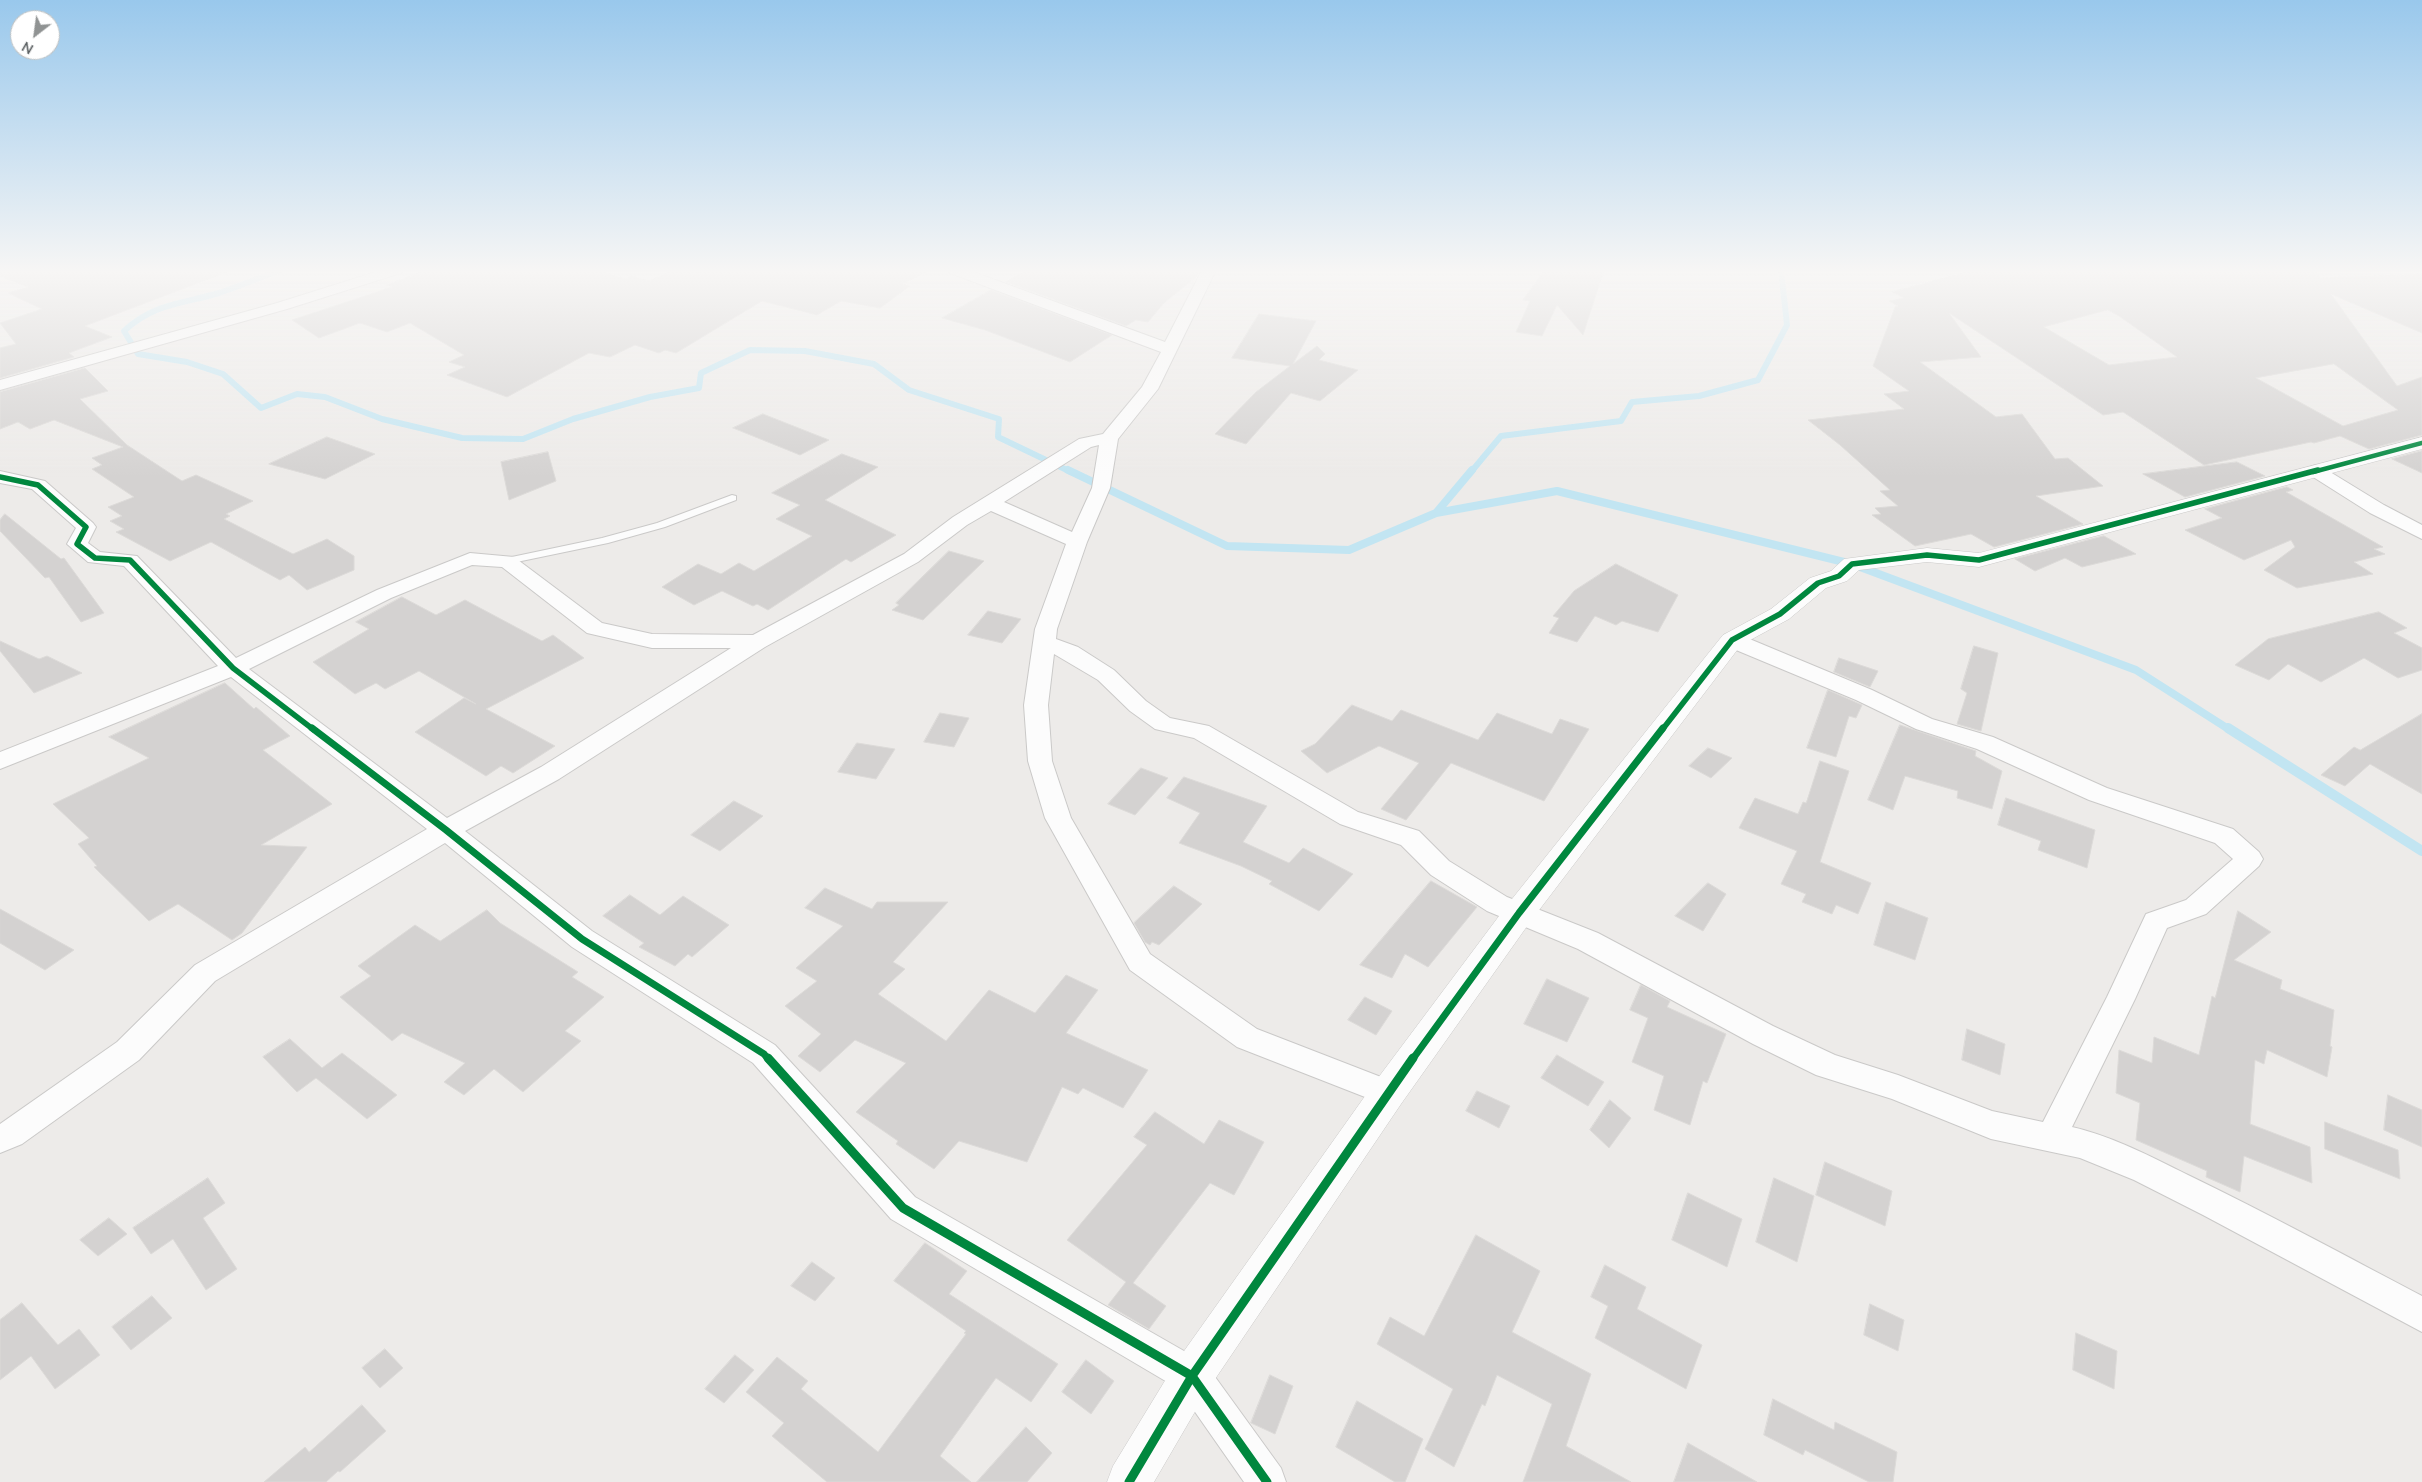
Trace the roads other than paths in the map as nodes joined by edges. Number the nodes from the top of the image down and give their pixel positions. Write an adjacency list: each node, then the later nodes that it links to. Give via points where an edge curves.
1 (160, 339): 5 (street)
2 (1142, 339): 4 (street)
3 (1176, 339): 4 (street)
4 (1171, 350): 6 (street, via 1150,389)
5 (0, 385)
6 (1109, 438): 11 (street, via 1086,443); 13 (street, via 1101,488)
7 (2422, 444): 8 (street)
8 (2316, 471): 12 (street); 15 (street, via 1979,560 1927,555 1852,564 1839,576 1818,583 1780,614)
9 (0, 477): 18 (street, via 38,485 86,527 77,544 95,558 130,560)
10 (732, 498): 14 (lane, via 614,539)
11 (990, 503): 13 (street); 16 (street, via 911,558)
12 (2422, 533)
13 (1077, 542): 17 (street)
14 (507, 561): 16 (street, via 595,628 652,641); 18 (street, via 470,558 384,594)
15 (1732, 640): 21 (street); 23 (street, via 1864,695 1924,724 1984,743 2098,794 2224,836 2250,859 2196,907 2156,921 2121,999)
16 (757, 642): 20 (street, via 550,773)
17 (1044, 642): 21 (street, via 1070,652 1106,675 1138,706 1163,724 1201,732 1349,818 1410,838 1440,868 1498,904); 22 (street, via 1036,705 1040,761 1058,818 1140,962 1247,1038)
18 (233, 668): 19 (street); 20 (street)
19 (0, 762)
20 (446, 830): 24 (street, via 205,973 128,1051); 26 (street, via 582,939 764,1054 903,1208)
21 (1519, 913): 22 (street); 23 (street, via 1588,941 1827,1066 1898,1088 1991,1125)
22 (1388, 1093): 26 (street)
23 (2051, 1137): 25 (street, via 2083,1144 2145,1170)
24 (0, 1139)
25 (2422, 1315)
26 (1192, 1376): 27 (street); 28 (street)
27 (1129, 1482)
28 (1267, 1482)

